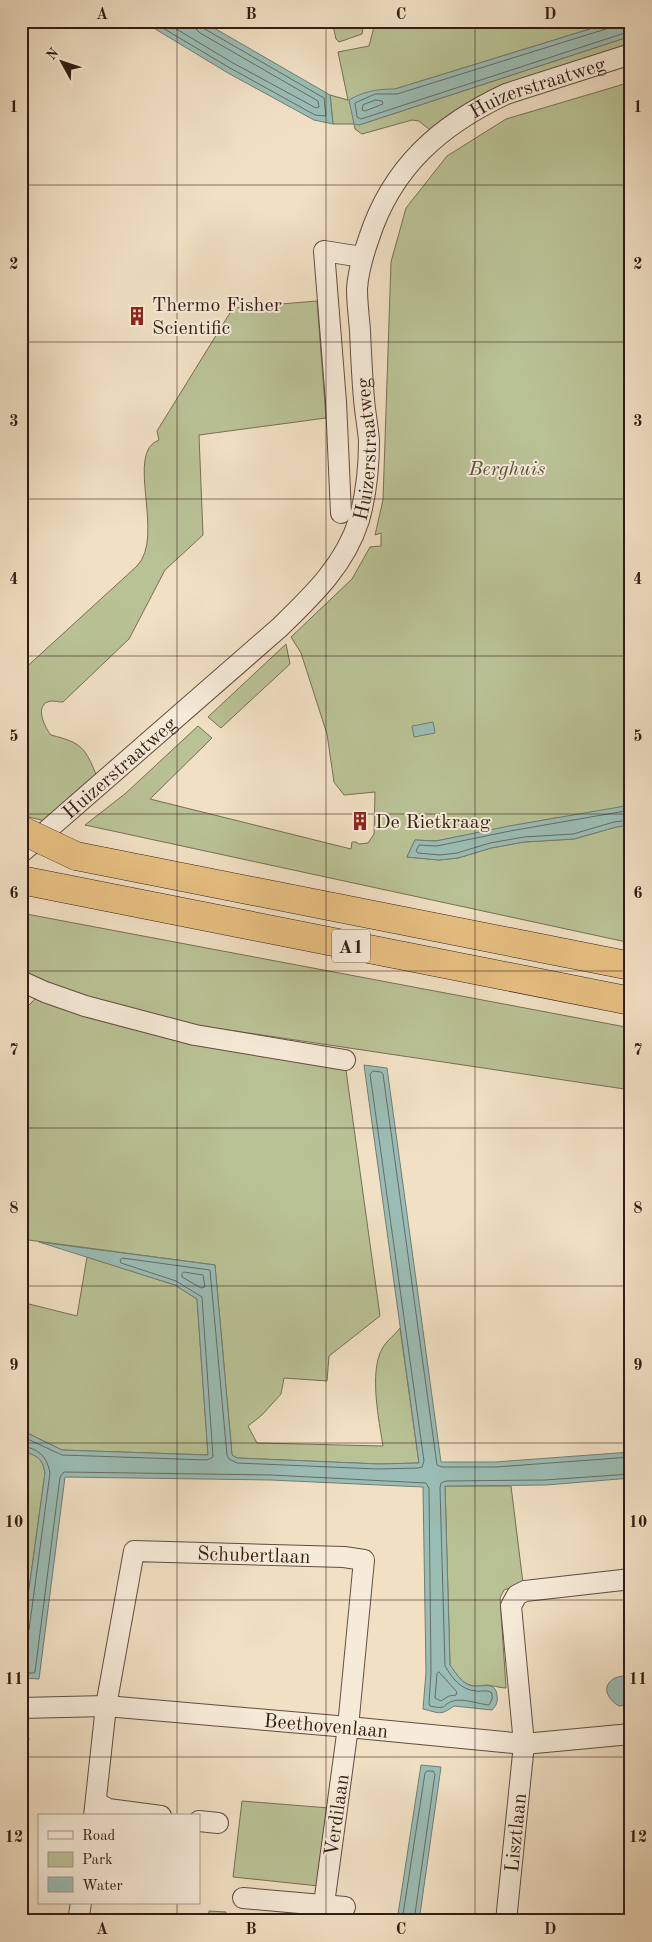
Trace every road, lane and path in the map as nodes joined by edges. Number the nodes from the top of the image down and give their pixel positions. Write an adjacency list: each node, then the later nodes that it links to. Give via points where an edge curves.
1 (631, 54): 2 (street, Huizerstraatweg, via 506,94 442,132 400,174 372,228)
2 (362, 257): 3 (street, Huizerstraatweg, via 357,290); 4 (street, Huizerstraatweg, via 324,251)
3 (364, 399): 4 (street); 8 (street, Huizerstraatweg, via 369,440 363,504 353,536 330,575 279,628)
4 (336, 402): 5 (street, Huizerstraatweg)
5 (341, 513)
6 (21, 830): 9 (highway, A1, bridge)
7 (21, 845): 9 (highway, A1, bridge)
8 (21, 853)
9 (76, 856): 11 (highway, A1)
10 (29, 883): 13 (highway, A1)
11 (631, 966)
12 (21, 981): 14 (street, via 85,1006 195,1035)
13 (631, 1001)
14 (345, 1060)
15 (631, 1579): 20 (street, Lisztlaan, via 525,1591 516,1595 512,1606)
16 (106, 1706): 17 (street, Beethovenlaan); 18 (street, Beethovenlaan); 18 (street, Schubertlaan, via 134,1551 344,1557 364,1560); 21 (street)
17 (21, 1708)
18 (348, 1726): 20 (street, Beethovenlaan); 25 (street, Verdilaan)
19 (631, 1734): 20 (street, Beethovenlaan)
20 (524, 1744): 28 (street, Lisztlaan)
21 (95, 1809): 22 (street)
22 (146, 1814)
23 (244, 1898): 25 (street)
24 (81, 1904): 27 (street)
25 (324, 1904): 26 (street)
26 (346, 1907)
27 (78, 1921)
28 (506, 1921)

